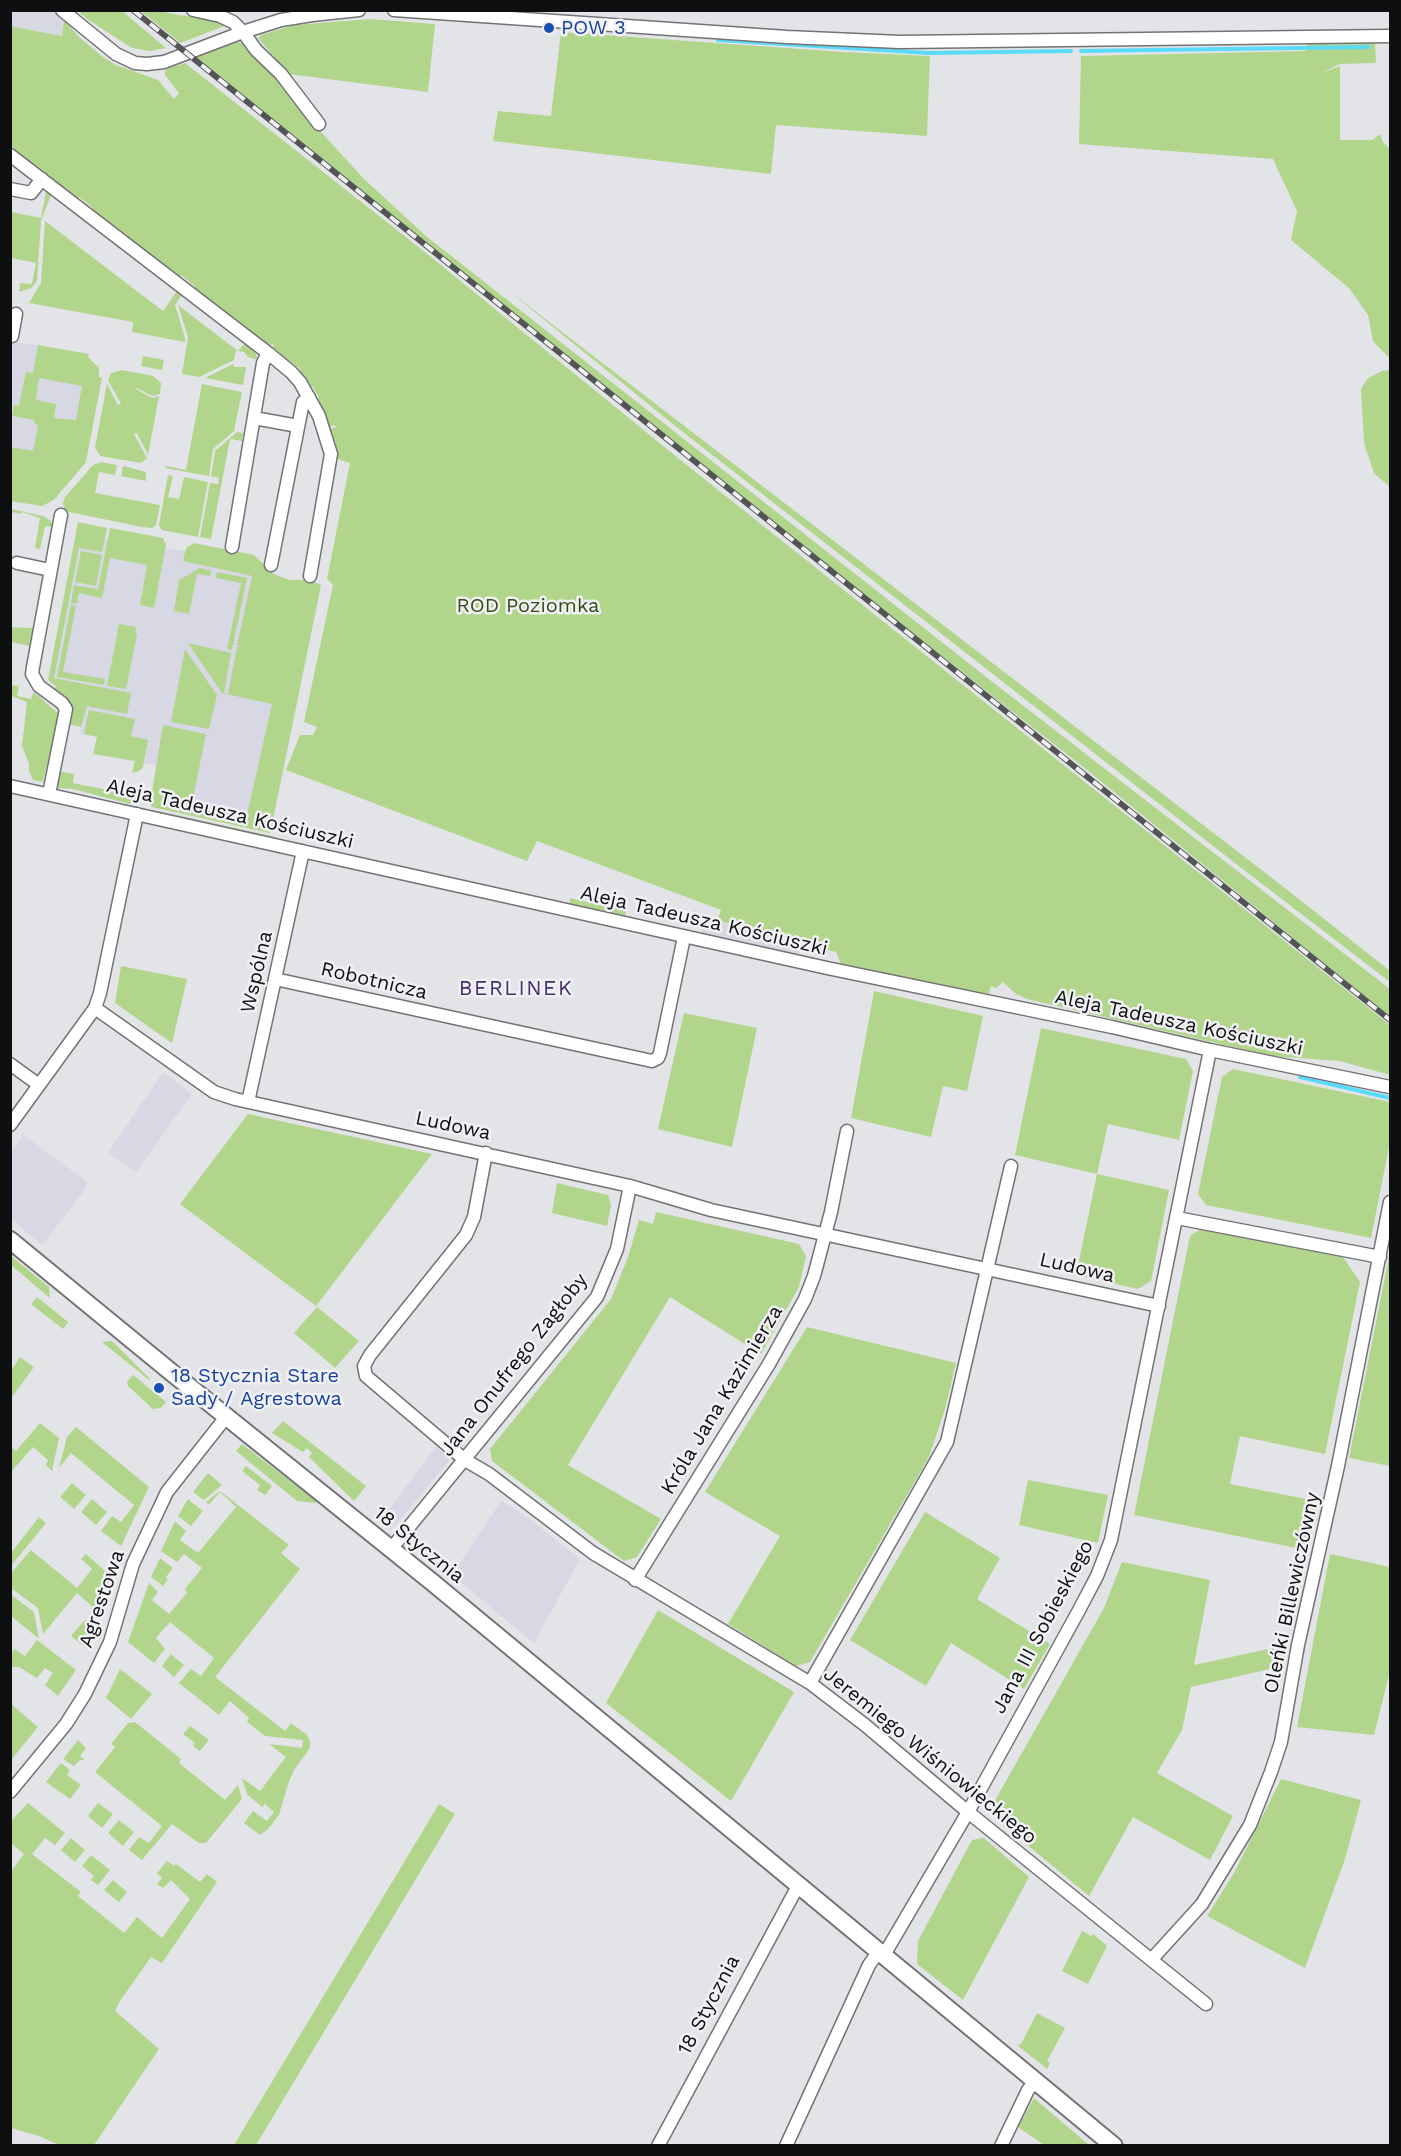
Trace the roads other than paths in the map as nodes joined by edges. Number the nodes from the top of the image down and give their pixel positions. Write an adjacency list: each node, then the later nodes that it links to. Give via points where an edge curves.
1 (62, 10): 5 (street, via 103,46 135,63 164,62)
2 (193, 10): 5 (street, via 226,19)
3 (359, 10): 5 (street, via 297,17)
4 (394, 10): 6 (street, via 900,42)
5 (243, 32): 7 (street)
6 (1390, 36)
7 (319, 124)
8 (10, 155): 9 (street)
9 (42, 179): 10 (street, via 31,193); 13 (street)
10 (10, 189)
11 (16, 314): 12 (street)
12 (10, 336)
13 (268, 353): 14 (street, via 291,372); 15 (street)
14 (309, 397): 16 (street, via 303,402); 22 (street, via 331,454)
15 (254, 418): 16 (street); 18 (street)
16 (298, 426): 20 (street)
17 (61, 515): 21 (street)
18 (232, 547)
19 (17, 563): 21 (street)
20 (271, 565)
21 (51, 570): 24 (street, via 32,674 39,686 66,709)
22 (310, 576)
23 (10, 786): 24 (street, Aleja Tadeusza Kościuszki)
24 (49, 794): 25 (street, Aleja Tadeusza Kościuszki)
25 (136, 814): 26 (street, Aleja Tadeusza Kościuszki); 29 (street)
26 (303, 851): 27 (street, Aleja Tadeusza Kościuszki); 28 (street, Wspólna)
27 (684, 937): 28 (street, Robotnicza, via 660,1053 652,1061); 30 (street, Aleja Tadeusza Kościuszki)
28 (275, 979): 34 (street, Wspólna)
29 (95, 1008): 32 (street); 34 (street, Ludowa, via 214,1092)
30 (1210, 1050): 33 (street, Aleja Tadeusza Kościuszki); 41 (street, Jana III Sobieskiego)
31 (10, 1064): 32 (street)
32 (39, 1085): 35 (street)
33 (1390, 1087)
34 (248, 1102): 37 (street, Ludowa)
35 (10, 1125)
36 (847, 1131): 42 (street)
37 (486, 1153): 39 (street, Ludowa); 48 (street, Jeremiego Wiśniowieckiego, via 474,1217 466,1235 364,1366 370,1381)
38 (1011, 1166): 45 (street)
39 (630, 1186): 42 (street, Ludowa, via 711,1210); 48 (street, Jana Onufrego Zagłoby, via 617,1249 597,1297)
40 (1390, 1202): 44 (street, Oleńki Billewiczówny)
41 (1177, 1218): 44 (street); 46 (street, Jana III Sobieskiego)
42 (825, 1233): 45 (street, Ludowa); 50 (street, Króla Jana Kazimierza, via 814,1276 797,1315)
43 (10, 1240): 47 (main road, 18 Stycznia)
44 (1380, 1257): 56 (street, Oleńki Billewiczówny, via 1283,1731 1271,1772 1250,1825 1202,1904)
45 (987, 1268): 46 (street, Ludowa); 51 (street, via 947,1442)
46 (1159, 1306): 53 (street, Jana III Sobieskiego, via 1111,1540 1092,1585)
47 (226, 1417): 49 (main road, 18 Stycznia); 52 (street, Agrestowa, via 167,1492 133,1564 110,1642 85,1694 66,1724)
48 (465, 1460): 49 (street, Jana Onufrego Zagłoby); 50 (street, Jeremiego Wiśniowieckiego)
49 (392, 1549): 54 (main road, 18 Stycznia)
50 (635, 1580): 51 (street, Jeremiego Wiśniowieckiego)
51 (810, 1683): 53 (street, Jeremiego Wiśniowieckiego)
52 (10, 1792)
53 (968, 1812): 55 (street, Jana III Sobieskiego, via 894,1941); 56 (street, Jeremiego Wiśniowieckiego)
54 (799, 1884): 55 (main road, 18 Stycznia); 59 (street, 18 Stycznia)
55 (882, 1953): 58 (main road, 18 Stycznia); 60 (street, via 869,1965)
56 (1152, 1959): 57 (street, Jeremiego Wiśniowieckiego)
57 (1206, 2004)
58 (1036, 2080): 61 (street); 62 (main road, 18 Stycznia)
59 (658, 2145)
60 (786, 2145)
61 (1001, 2145)
62 (1114, 2145)

